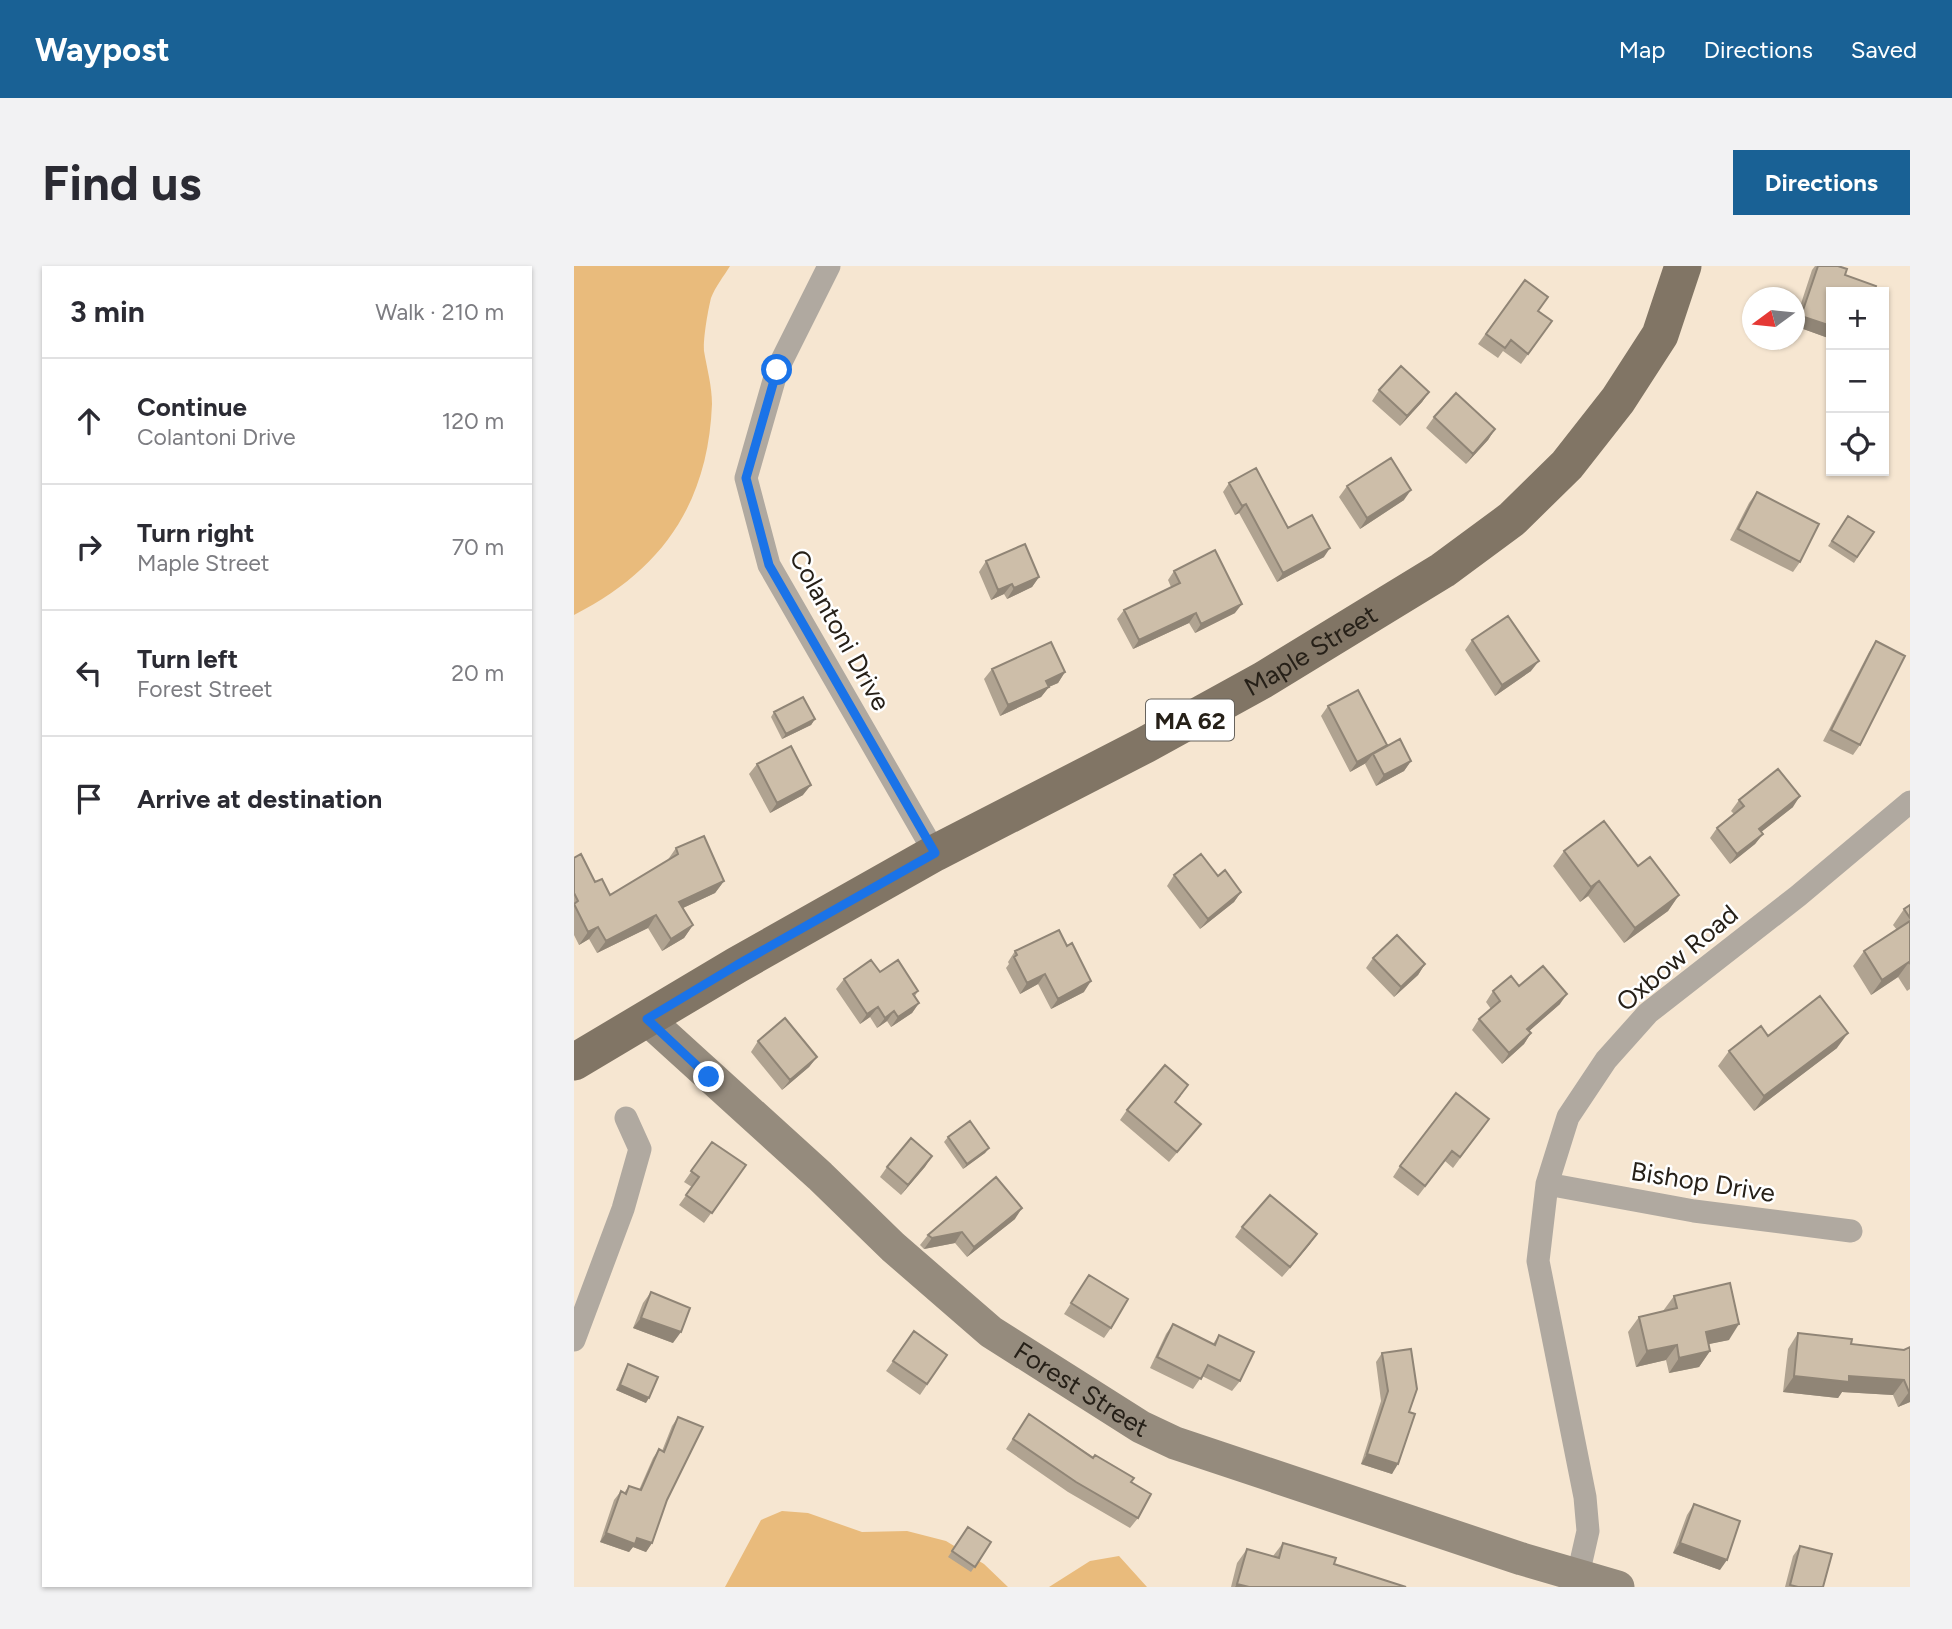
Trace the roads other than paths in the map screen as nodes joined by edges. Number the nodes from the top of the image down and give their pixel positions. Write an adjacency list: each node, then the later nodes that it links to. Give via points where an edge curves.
1 (829, 266): 4 (street, Colantoni Drive, via 777,370 746,478 769,565)
2 (1684, 266): 4 (main road, Maple Street / MA 62, via 1660,335 1618,400 1567,465 1512,519 1443,570 1263,680)
3 (1910, 802): 8 (street, Oxbow Road, via 1648,1013 1606,1059 1568,1117)
4 (935, 853): 5 (main road, Maple Street / MA 62)
5 (647, 1019): 6 (main road, Maple Street / MA 62); 11 (street, Forest Street, via 892,1247 991,1332 1141,1427 1175,1443)
6 (574, 1062)
7 (626, 1118): 10 (street, via 640,1149 623,1209)
8 (1547, 1184): 9 (street, Bishop Drive, via 1694,1211); 11 (street, Oxbow Road, via 1538,1261 1585,1497 1588,1531)
9 (1851, 1231)
10 (574, 1340)
11 (1578, 1575): 12 (street, Forest Street)
12 (1618, 1587)

